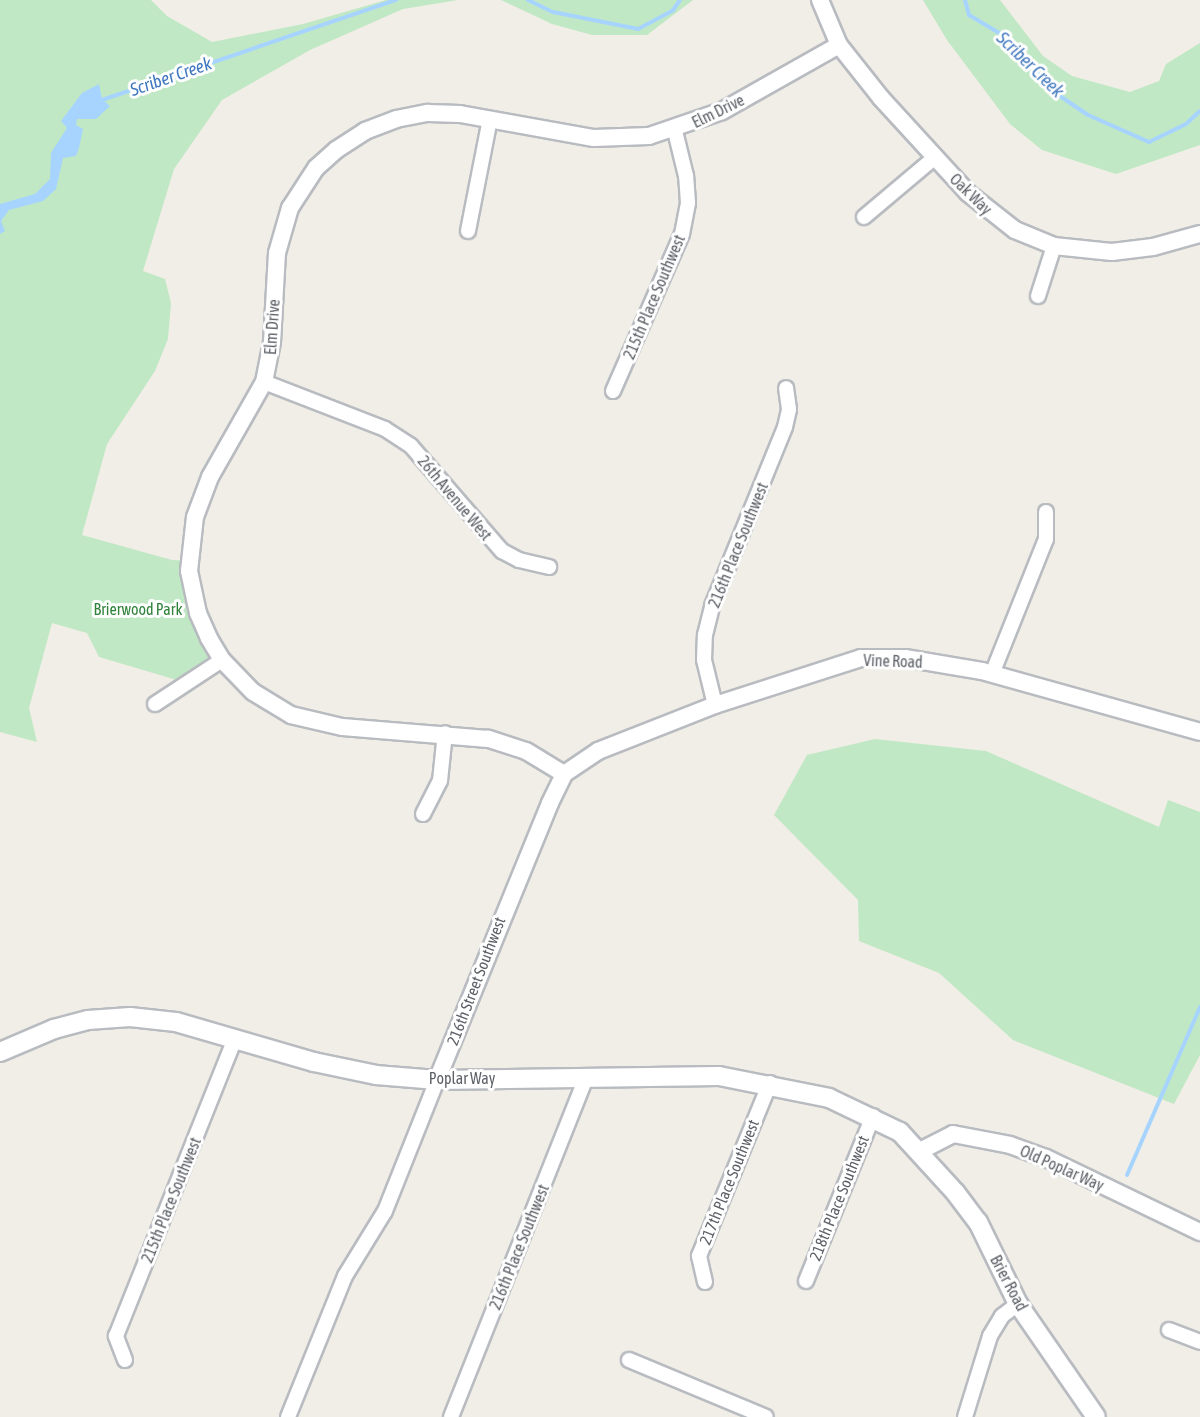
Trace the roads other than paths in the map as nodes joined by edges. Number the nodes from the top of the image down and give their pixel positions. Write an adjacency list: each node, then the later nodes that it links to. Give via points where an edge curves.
1 (820, 0): 2 (street, Oak Way)
2 (839, 45): 4 (street, Elm Drive, via 722,111); 5 (street, Oak Way)
3 (490, 119): 4 (street, Elm Drive, via 619,139); 7 (street); 11 (street, Elm Drive, via 428,113 396,119 351,139 316,168 290,208 277,253 272,342)
4 (675, 131): 13 (street, 215th Place Southwest, via 688,203 682,234)
5 (934, 158): 6 (street); 9 (street, Oak Way, via 990,214)
6 (864, 217)
7 (468, 231)
8 (1199, 237): 9 (street, Oak Way, via 1153,248 1112,252)
9 (1054, 246): 10 (street)
10 (1038, 296)
11 (264, 382): 15 (street, 26th Avenue West, via 385,429 411,446 502,551 519,560); 16 (street, Elm Drive, via 253,408 210,477 191,538 189,571 193,596)
12 (786, 388): 19 (street, 216th Place Southwest, via 789,409 785,427 712,606 705,635 704,660)
13 (613, 391)
14 (1046, 512): 17 (street, via 1046,539)
15 (549, 567)
16 (222, 660): 18 (street); 21 (street, Elm Drive, via 253,692 291,715 342,727)
17 (992, 674): 19 (street, Vine Road, via 905,658 861,658); 20 (street, Vine Road)
18 (155, 704)
19 (715, 705): 22 (street, Vine Road, via 598,751)
20 (1200, 732)
21 (445, 733): 22 (street, Elm Drive, via 508,744); 23 (street, via 440,781)
22 (564, 774): 27 (street, 216th Street Southwest, via 527,851)
23 (423, 814)
24 (236, 1039): 25 (main road, Poplar Way, via 176,1022 122,1017 54,1029); 27 (main road, Poplar Way, via 339,1069); 37 (street, 215th Place Southwest, via 116,1336)
25 (0, 1053)
26 (586, 1077): 27 (main road, Poplar Way); 28 (main road, Poplar Way, via 719,1076); 40 (street, 216th Place Southwest)
27 (437, 1080): 39 (street, 216th Street Southwest, via 386,1211 345,1276)
28 (770, 1083): 29 (main road, Poplar Way, via 829,1098); 33 (street, 217th Place Southwest, via 699,1256)
29 (873, 1116): 30 (main road, Poplar Way, via 900,1132); 32 (street, 218th Place Southwest)
30 (920, 1151): 31 (street, Old Poplar Way, via 953,1134 1010,1145 1046,1158); 34 (main road, Brier Road, via 978,1222)
31 (1200, 1232)
32 (806, 1281)
33 (705, 1282)
34 (1018, 1304): 42 (street, via 1002,1316 990,1336); 43 (main road, Brier Road)
35 (1169, 1330): 36 (street)
36 (1200, 1342)
37 (125, 1360)
38 (629, 1360): 41 (street)
39 (288, 1417)
40 (451, 1417)
41 (766, 1417)
42 (965, 1417)
43 (1096, 1417)

